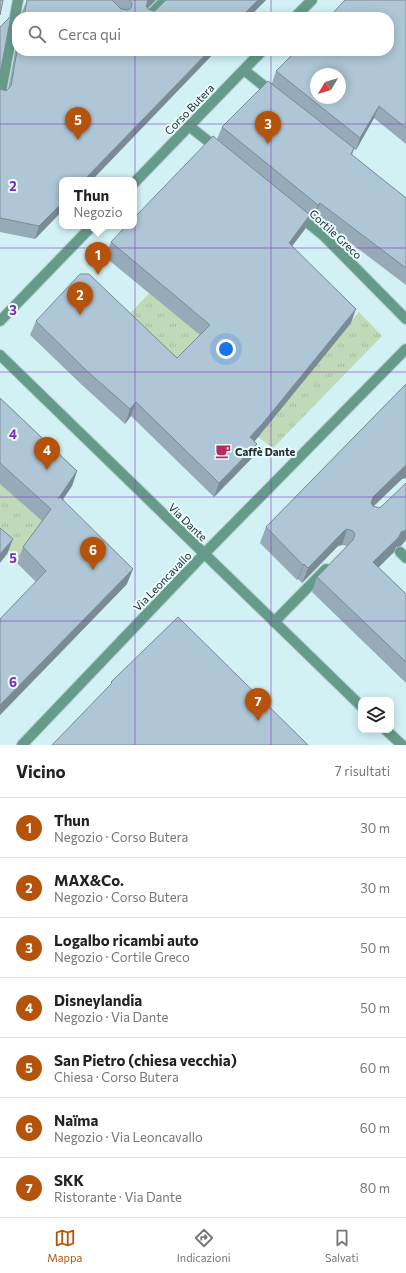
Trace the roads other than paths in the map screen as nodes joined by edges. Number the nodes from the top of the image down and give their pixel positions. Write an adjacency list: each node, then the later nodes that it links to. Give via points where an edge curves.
1 (18, 0): 4 (street)
2 (165, 0): 5 (street)
3 (312, 0): 6 (street)
4 (15, 12)
5 (153, 12)
6 (300, 12)
7 (12, 21): 8 (street)
8 (4, 50): 11 (street)
9 (257, 56): 10 (street, Corso Butera)
10 (244, 70): 12 (street); 13 (street, Corso Butera)
11 (0, 97)
12 (281, 99)
13 (189, 126): 14 (street); 15 (street, Corso Butera)
14 (226, 156)
15 (137, 180)
16 (286, 205): 18 (street, Cortile Greco, via 323,235)
17 (89, 229): 19 (street)
18 (406, 319)
19 (0, 321)
20 (406, 349): 22 (street, Via Leoncavallo)
21 (0, 355): 22 (street, Via Dante)
22 (204, 554): 24 (street, Via Dante); 27 (street, Via Leoncavallo)
23 (333, 562): 24 (street)
24 (274, 622): 25 (street, Via Dante)
25 (358, 703)
26 (389, 733): 28 (street)
27 (22, 745)
28 (402, 745)

